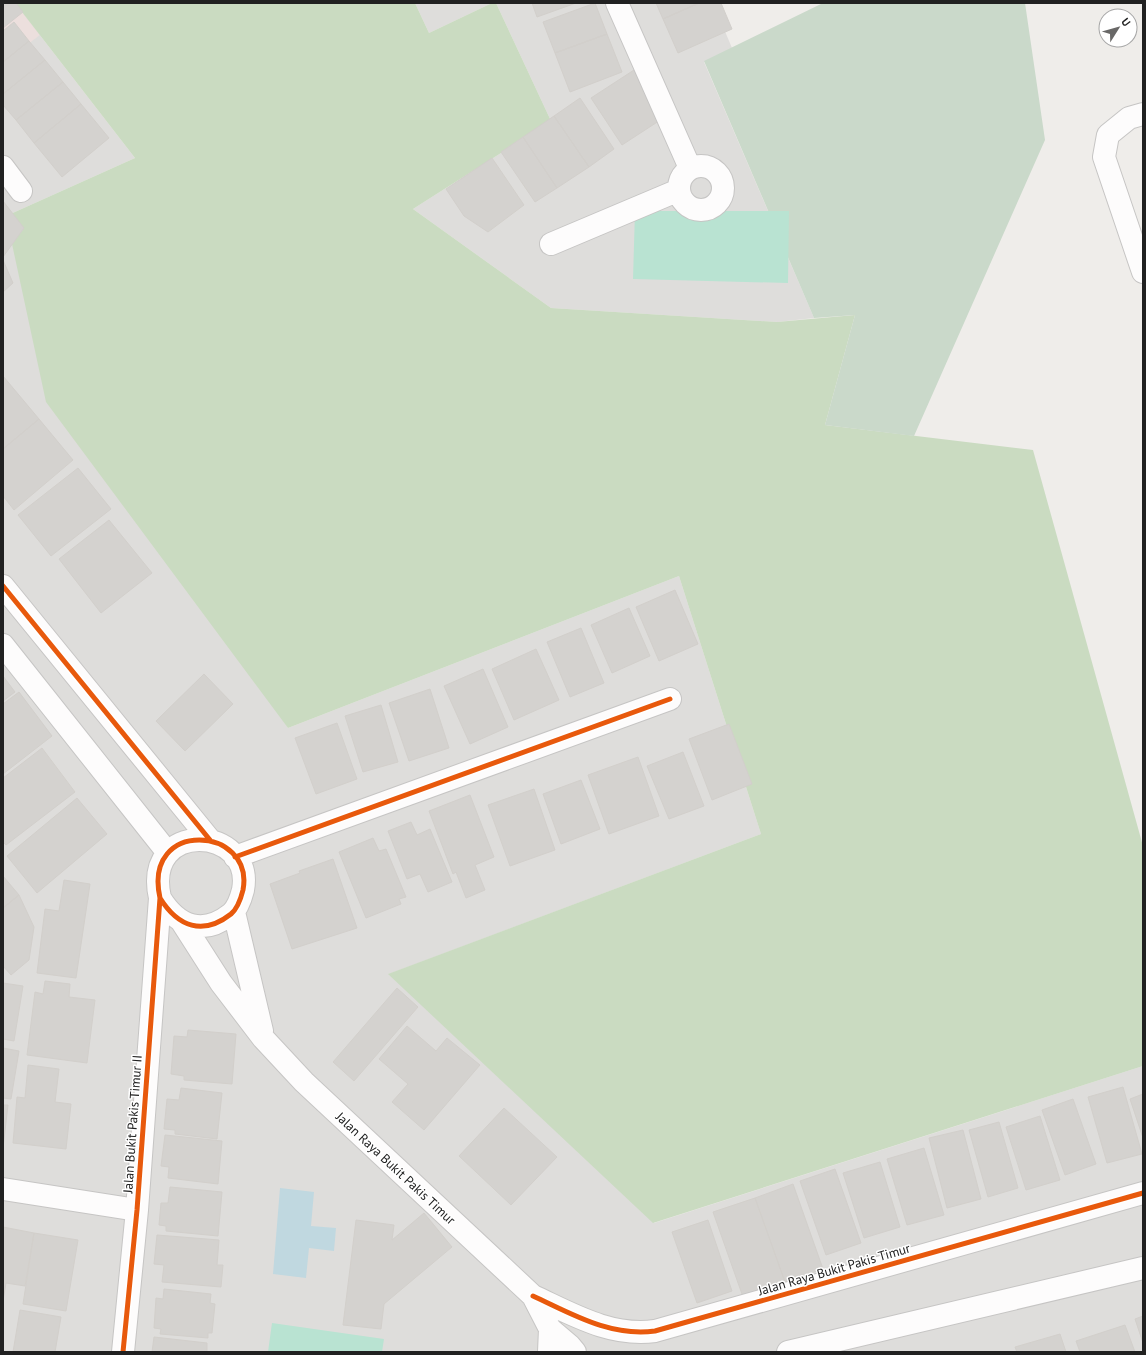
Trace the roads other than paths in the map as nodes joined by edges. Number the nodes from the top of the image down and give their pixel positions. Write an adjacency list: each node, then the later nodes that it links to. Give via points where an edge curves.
1 (618, 3): 4 (street)
2 (1143, 114): 8 (street, via 1129,118 1108,135 1104,157)
3 (3, 167): 6 (street)
4 (690, 168): 5 (street, via 679,181); 5 (street, via 701,165 712,168 721,177 724,188 721,199 713,207 702,211 691,208 682,200)
5 (678, 190): 7 (street)
6 (21, 192)
7 (551, 244)
8 (1143, 272)
9 (3, 586): 12 (street)
10 (3, 645): 13 (street)
11 (670, 699): 14 (street)
12 (210, 840): 13 (street, via 195,839 180,844); 14 (street, via 224,846)
13 (168, 853): 15 (street, via 161,863 158,874)
14 (235, 856): 16 (street, via 242,870 244,884 241,899)
15 (160, 898): 17 (street, via 168,912); 21 (street, Jalan Bukit Pakis Timur II)
16 (234, 912): 17 (street, via 209,926 195,926); 18 (street)
17 (182, 922): 18 (street, Jalan Raya Bukit Pakis Timur, via 221,983)
18 (263, 1038): 23 (street, Jalan Raya Bukit Pakis Timur, via 304,1082)
19 (3, 1189): 21 (street)
20 (1143, 1193): 23 (street, Jalan Raya Bukit Pakis Timur, via 655,1331 637,1333 609,1328)
21 (137, 1210): 25 (street, Jalan Bukit Pakis Timur II)
22 (1143, 1268): 28 (street)
23 (533, 1296): 24 (street, Jalan Raya Bukit Pakis Timur)
24 (550, 1329): 26 (street, Jalan Raya Bukit Pakis Timur); 27 (street, Jalan Raya Bukit Pakis Timur)
25 (123, 1352)
26 (549, 1352)
27 (575, 1352)
28 (788, 1352)

